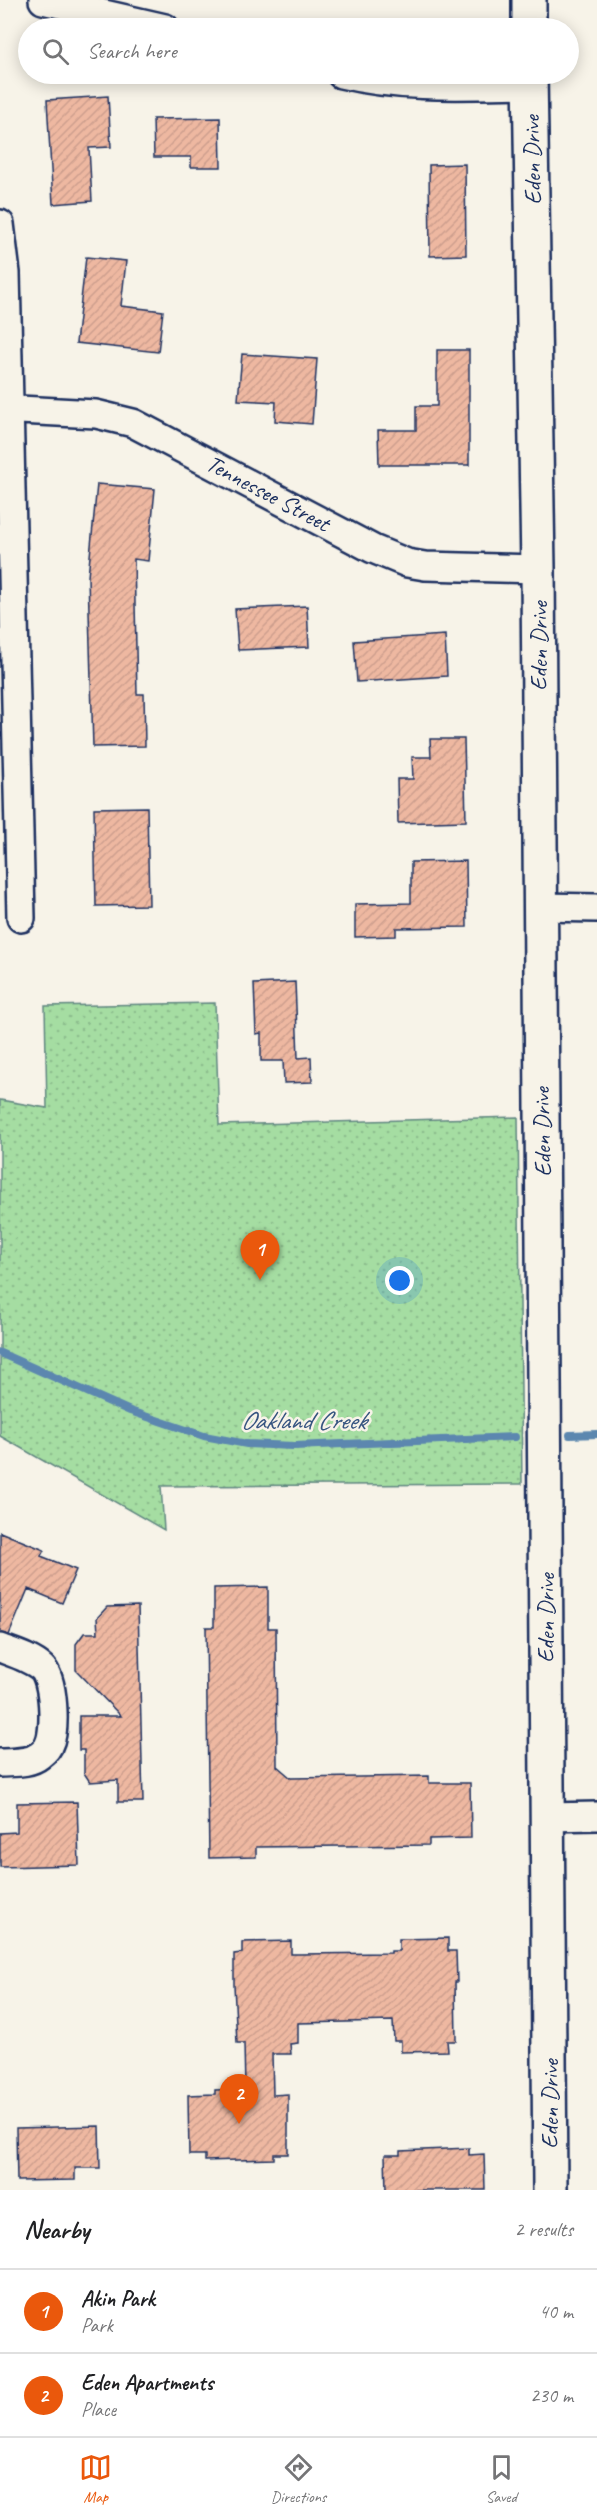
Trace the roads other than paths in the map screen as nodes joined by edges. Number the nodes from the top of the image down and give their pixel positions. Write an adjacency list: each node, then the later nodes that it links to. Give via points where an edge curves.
1 (43, 0): 3 (street)
2 (529, 0): 4 (street)
3 (121, 18)
4 (530, 18)
5 (403, 84): 6 (street)
6 (429, 84)
7 (530, 84): 10 (street, Eden Drive)
8 (0, 224): 9 (street, via 6,273)
9 (5, 409): 10 (street, Tennessee Street, via 96,414 133,423 373,549 407,563 445,568); 13 (street)
10 (538, 569): 11 (street, Eden Drive)
11 (540, 908): 12 (street); 17 (street, Eden Drive)
12 (597, 908)
13 (21, 918)
14 (0, 1648): 15 (street, via 38,1665 48,1676 52,1731 48,1747 36,1758)
15 (0, 1763)
16 (597, 1816): 17 (street)
17 (548, 1817): 18 (street, Eden Drive)
18 (550, 2190)

